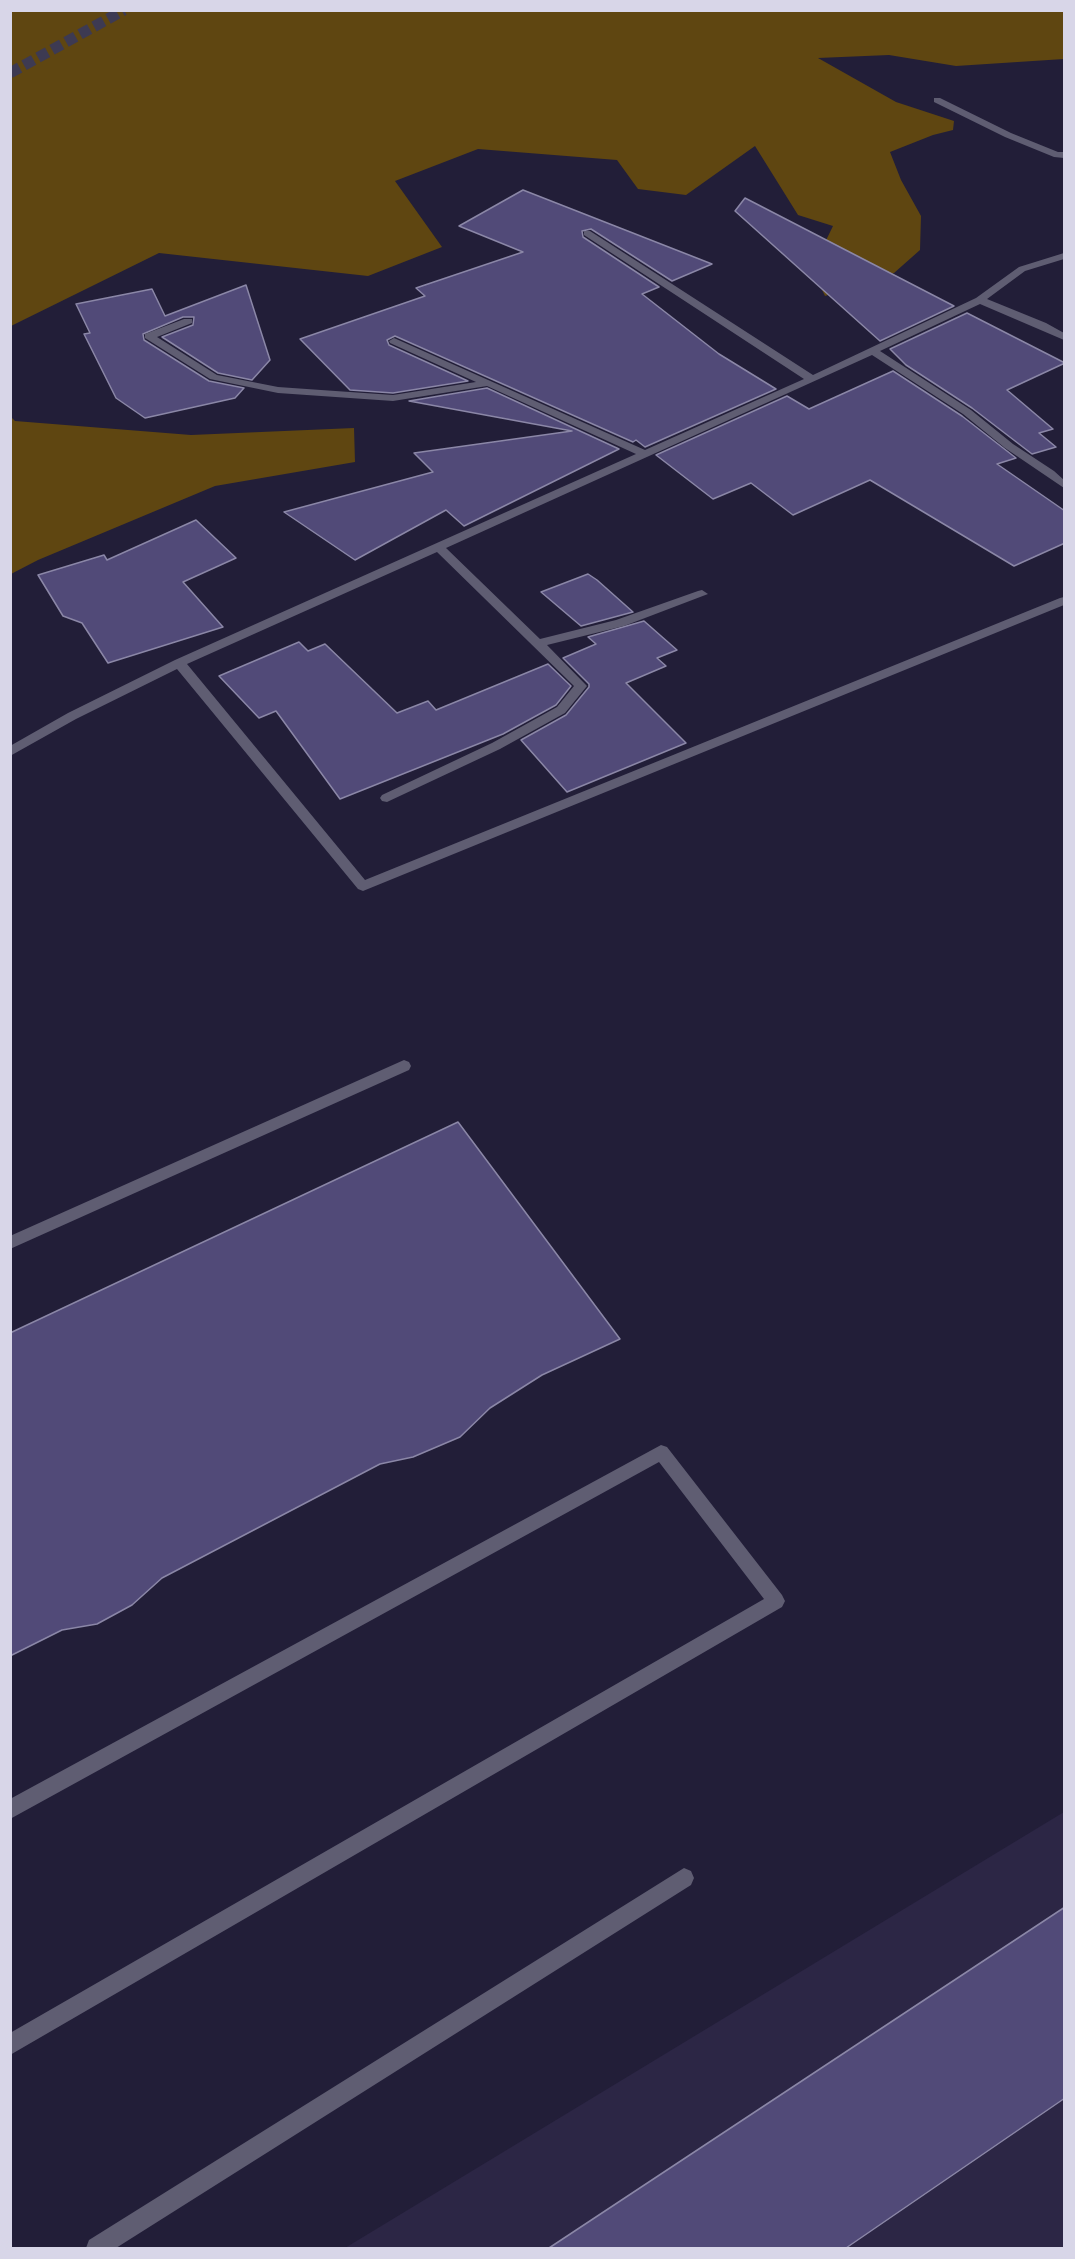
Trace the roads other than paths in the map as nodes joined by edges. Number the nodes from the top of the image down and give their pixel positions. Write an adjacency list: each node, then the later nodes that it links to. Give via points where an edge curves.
1 (937, 100): 2 (street, via 1008,135)
2 (1065, 156)
3 (587, 233): 10 (street)
4 (1065, 256): 5 (street, via 1022,269)
5 (980, 300): 7 (street); 9 (street)
6 (188, 321): 11 (street, via 149,336 214,377 278,390 393,398)
7 (1065, 337)
8 (394, 341): 11 (street)
9 (873, 351): 10 (street); 13 (street, via 967,412)
10 (813, 380): 12 (street)
11 (488, 384): 12 (street)
12 (646, 454): 14 (street)
13 (1065, 485)
14 (438, 546): 17 (street); 18 (street)
15 (702, 594): 17 (street, via 620,623)
16 (1065, 601): 18 (street, via 363,886)
17 (537, 644): 20 (street, via 581,686 561,710)
18 (179, 663): 19 (street)
19 (10, 752)
20 (387, 798)
21 (404, 1066): 22 (street)
22 (10, 1243)
23 (10, 1810): 25 (street, via 661,1452 776,1601)
24 (684, 1878): 26 (street)
25 (10, 2045)
26 (97, 2248)

